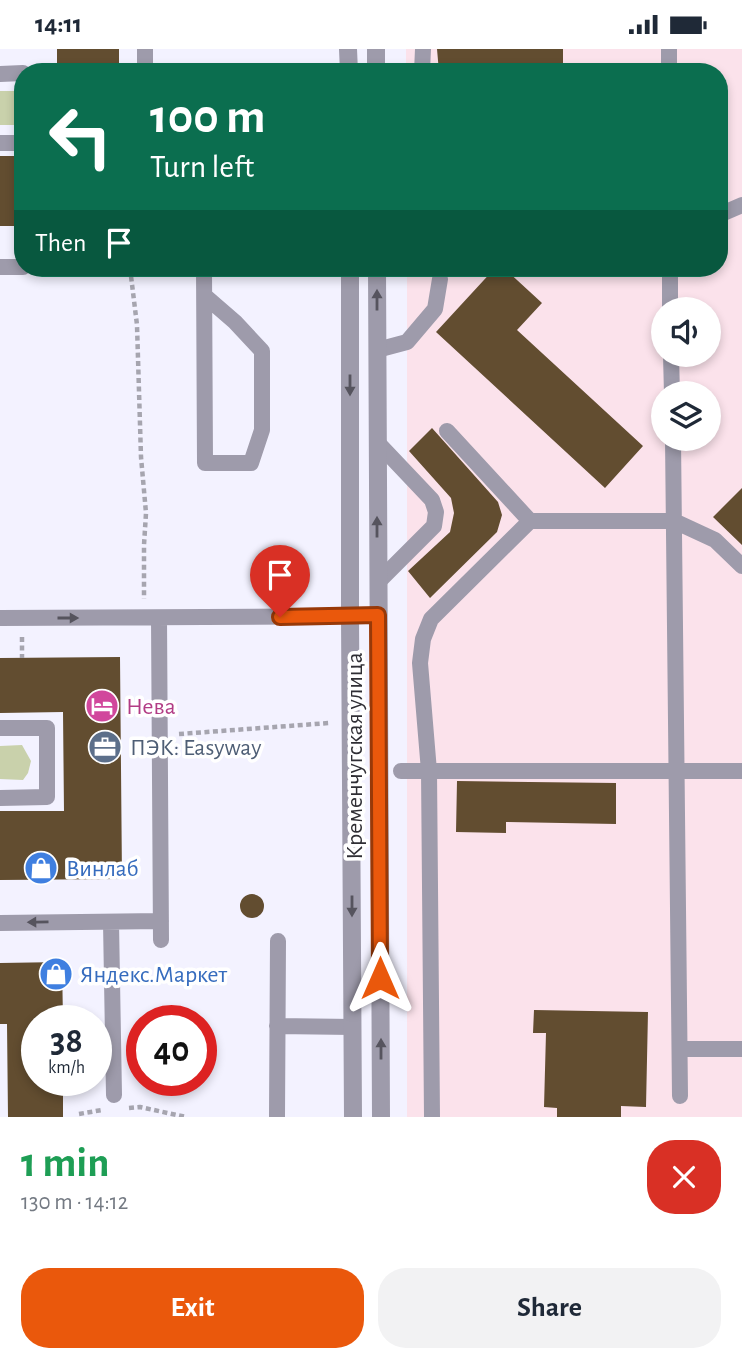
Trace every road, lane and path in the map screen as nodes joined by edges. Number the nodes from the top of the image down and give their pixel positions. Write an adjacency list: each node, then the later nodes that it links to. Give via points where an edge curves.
1 (131, 277): 20 (path)
2 (204, 277): 7 (lane)
3 (350, 277): 18 (street, Кременчугская улица, one-way to 18)
4 (377, 277): 9 (street, Кременчугская улица, one-way to 4)
5 (670, 277): 8 (lane)
6 (440, 278): 9 (lane, via 436,309 407,342)
7 (205, 296): 7 (lane, via 205,463 251,463 262,430 262,351)
8 (670, 297)
9 (377, 350): 11 (street, Кременчугская улица)
10 (447, 431): 13 (lane)
11 (377, 442): 16 (street, Кременчугская улица, one-way to 11); 16 (lane, via 432,500 436,512 434,526)
12 (673, 451): 14 (lane)
13 (530, 521): 14 (lane); 27 (lane, via 431,619 420,663)
14 (674, 521): 15 (lane, via 715,540); 29 (lane)
15 (742, 566)
16 (378, 582): 17 (street, Кременчугская улица)
17 (378, 615): 18 (lane); 47 (street, Кременчугская улица, one-way to 17)
18 (350, 616): 20 (lane); 37 (street, Кременчугская улица, one-way to 37)
19 (0, 618): 20 (lane, one-way to 20)
20 (152, 618): 25 (lane)
21 (22, 633): 22 (path)
22 (22, 657)
23 (329, 723): 25 (path)
24 (0, 728): 30 (lane, via 47,728 47,797)
25 (160, 736): 31 (lane)
26 (401, 771): 27 (lane)
27 (429, 771): 29 (lane); 48 (lane)
28 (742, 771): 29 (lane)
29 (677, 772): 38 (lane)
30 (0, 798)
31 (161, 921): 32 (lane); 34 (lane)
32 (111, 922): 33 (lane, one-way to 33); 41 (lane)
33 (0, 923)
34 (162, 940)
35 (278, 941): 36 (lane)
36 (277, 1026): 37 (lane); 45 (lane)
37 (353, 1027): 46 (street, Кременчугская улица)
38 (681, 1049): 39 (lane); 40 (lane)
39 (742, 1049)
40 (680, 1095)
41 (116, 1102): 44 (path)
42 (104, 1109): 43 (path)
43 (79, 1114)
44 (186, 1117)
45 (277, 1117)
46 (354, 1117)
47 (381, 1117)
48 (432, 1117)

